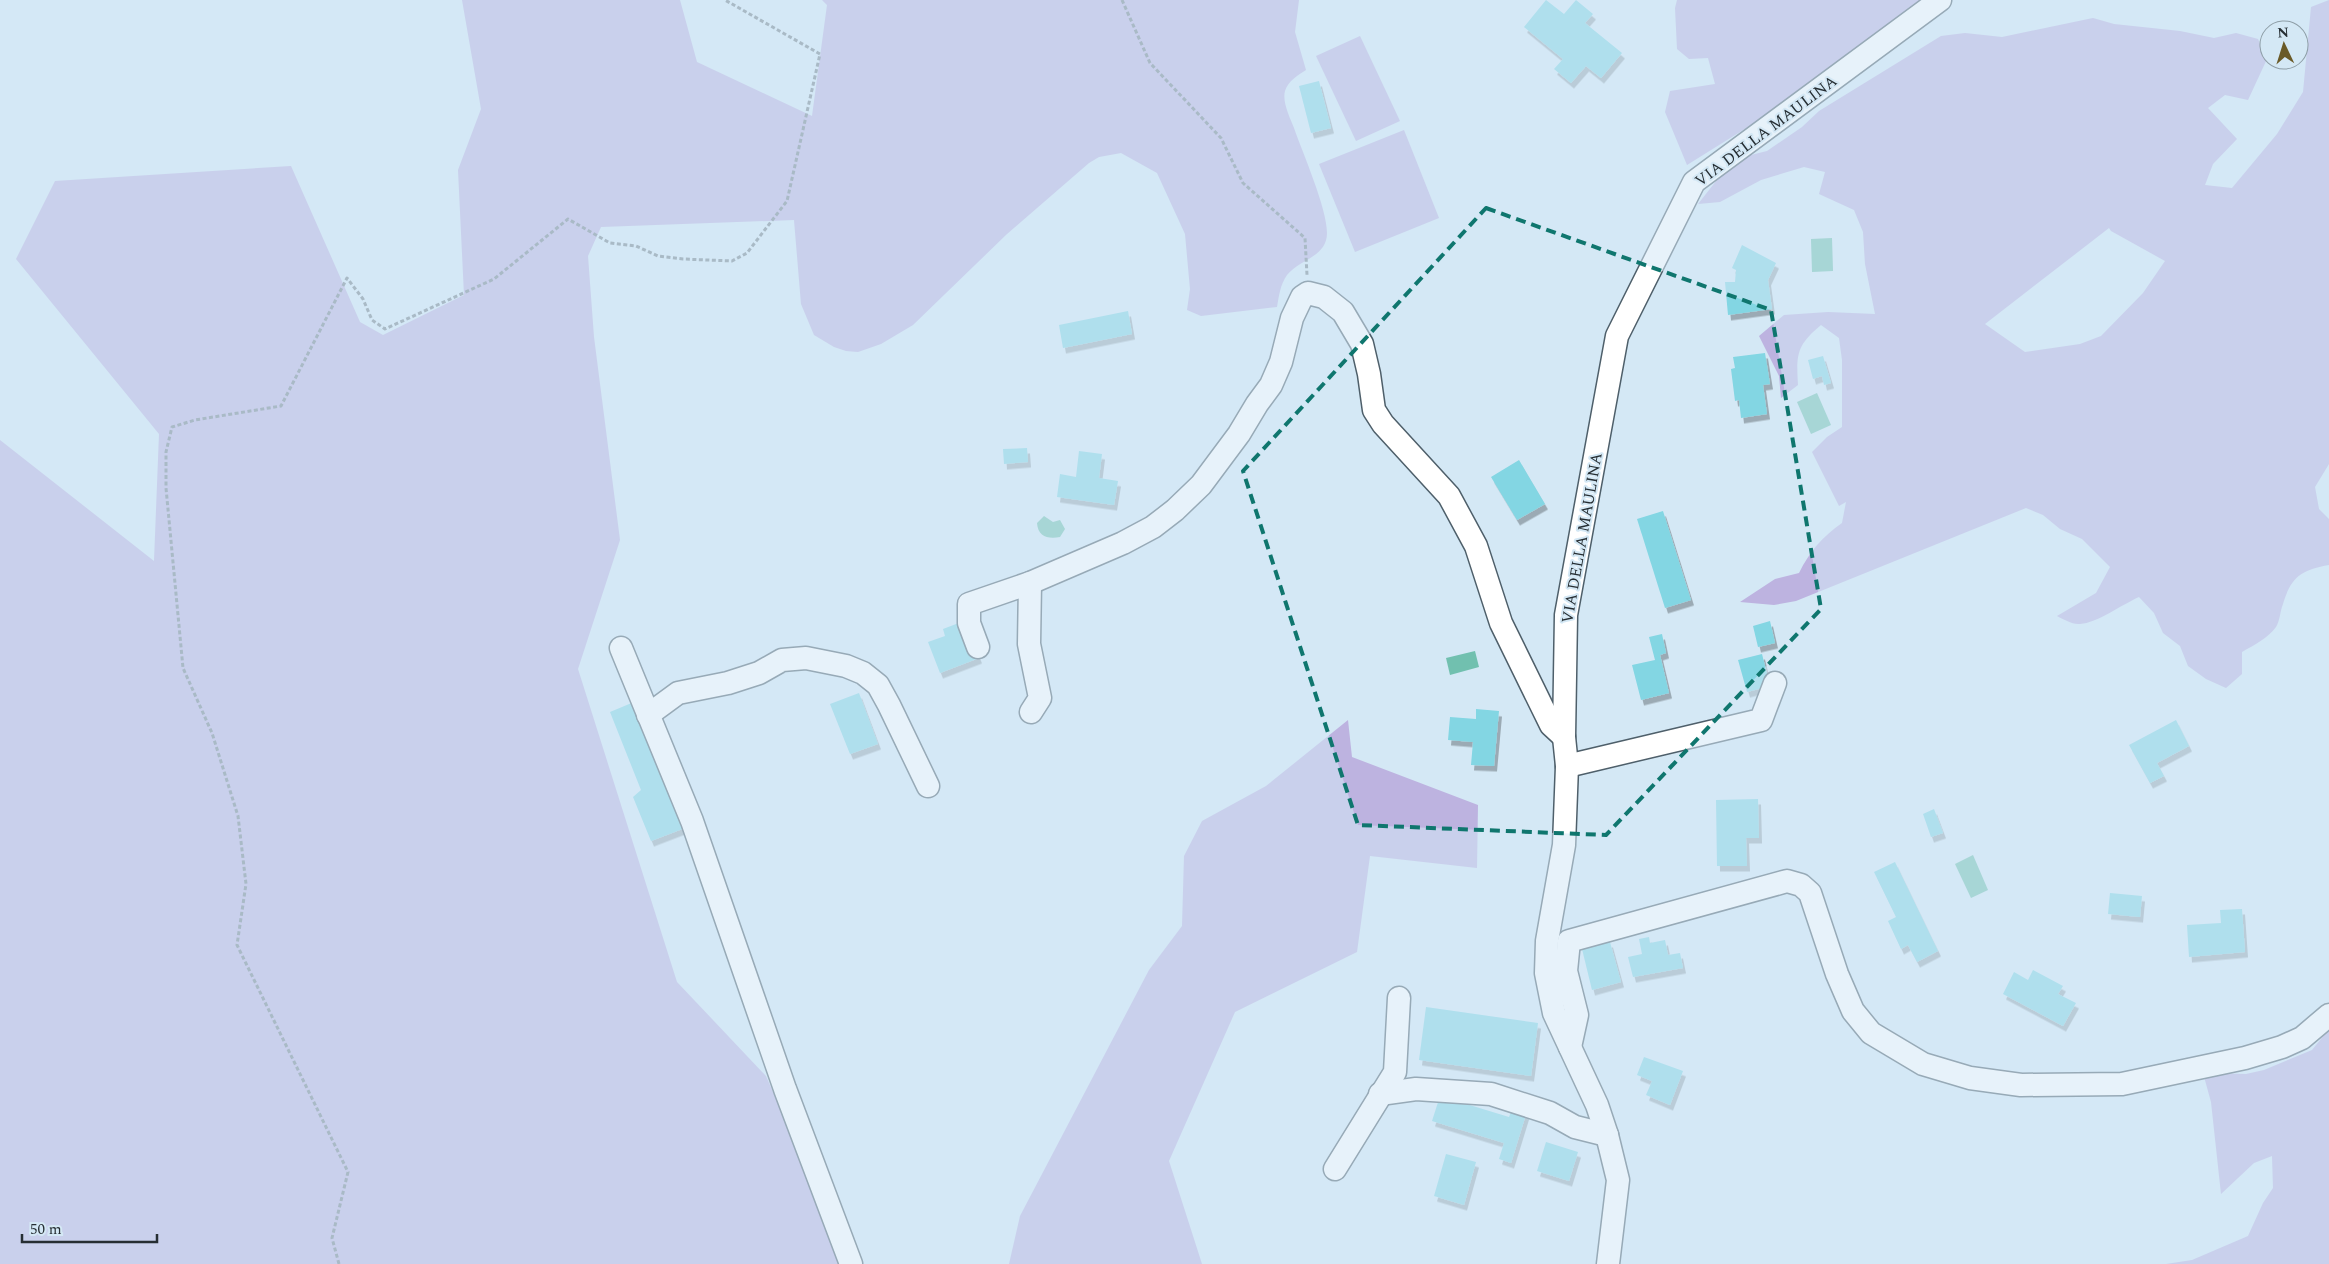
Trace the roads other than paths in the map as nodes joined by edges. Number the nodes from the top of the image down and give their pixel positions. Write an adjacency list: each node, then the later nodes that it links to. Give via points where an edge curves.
1 (1940, 0): 8 (street, VIA DELLA MAULINA, via 1694,182 1617,336 1566,615)
2 (1030, 582): 3 (street, via 969,604 969,623); 6 (street, via 1029,644 1040,698); 8 (street, via 1153,527 1201,485 1271,385 1302,297 1308,293 1324,297 1342,312 1362,344 1370,374 1374,410 1449,496 1476,546 1501,623 1551,725)
3 (978, 647)
4 (621, 648): 7 (street)
5 (1775, 683): 9 (street, via 1761,720)
6 (1031, 712)
7 (648, 715): 10 (street, via 678,693 728,683 782,660 806,658 846,666 864,673 878,685); 17 (street, via 692,821 785,1089)
8 (1564, 737): 9 (street, VIA DELLA MAULINA)
9 (1567, 766): 13 (street, VIA DELLA MAULINA, via 1564,845 1547,942 1546,973 1554,1013)
10 (928, 786)
11 (1399, 998): 14 (street, via 1395,1072)
12 (2329, 1015): 13 (street, via 2302,1038 2282,1047 2122,1084 2021,1085 1970,1078 1923,1064 1871,1033 1853,1011 1810,893 1801,885 1788,881 1569,941 1566,971 1577,1015)
13 (1570, 1047): 15 (street, VIA DELLA MAULINA)
14 (1380, 1094): 15 (street, via 1416,1089 1491,1094 1550,1113 1576,1127); 16 (street)
15 (1607, 1135): 18 (street, VIA DELLA MAULINA, via 1618,1180)
16 (1335, 1169)
17 (851, 1264)
18 (1608, 1264)

